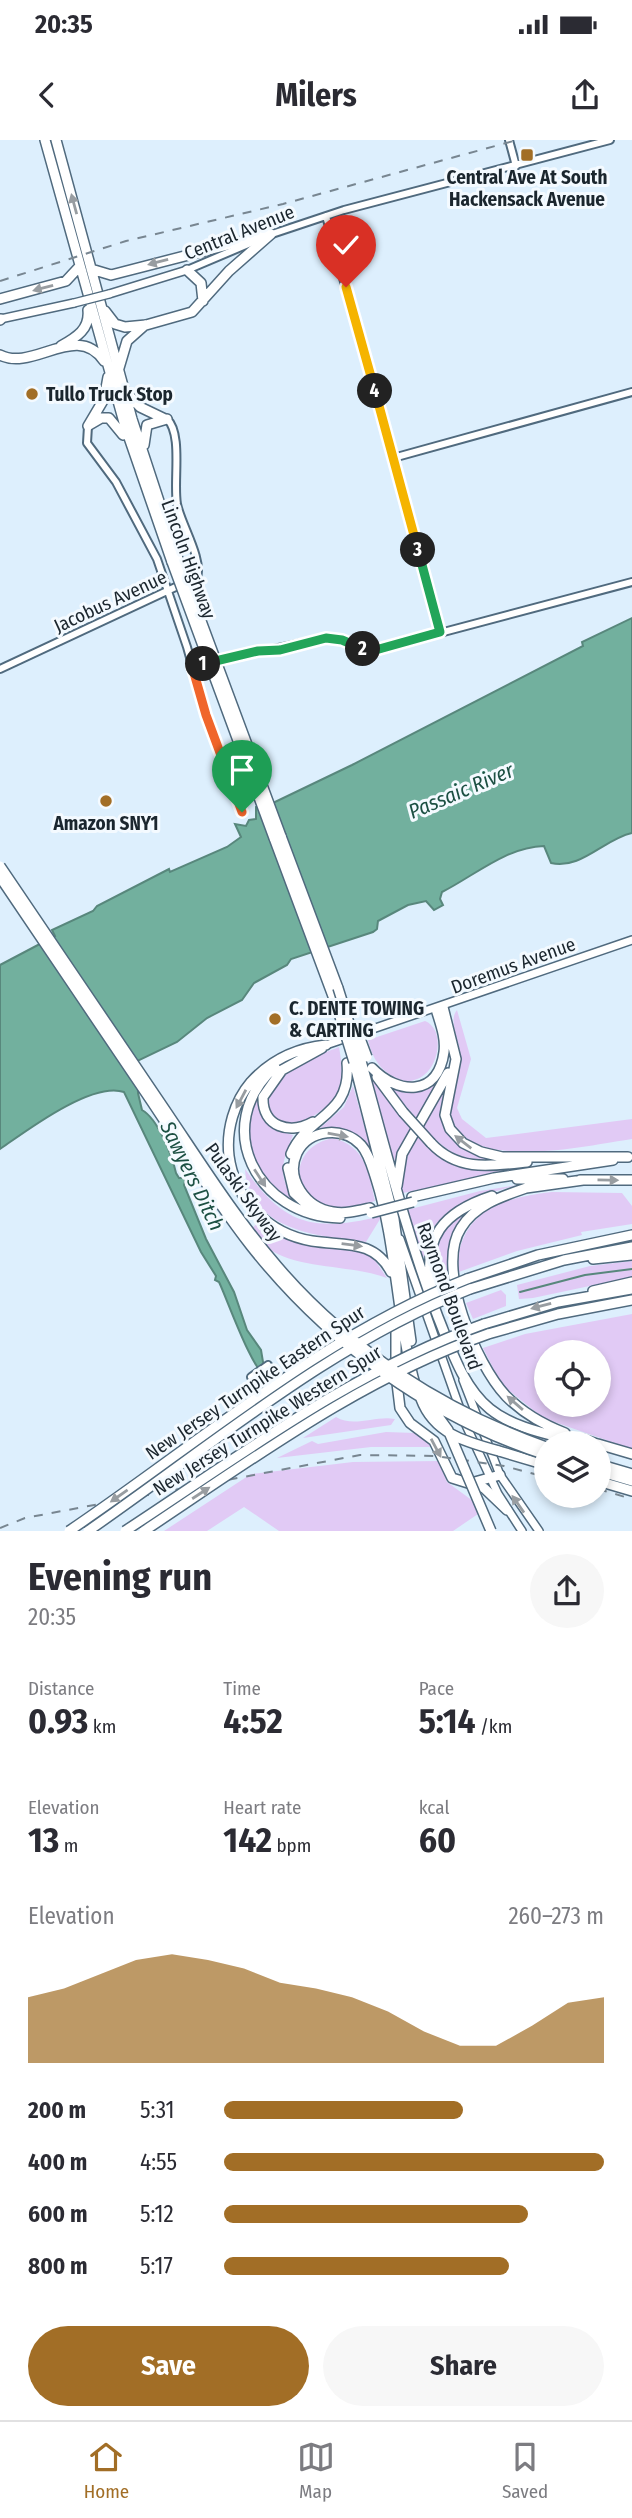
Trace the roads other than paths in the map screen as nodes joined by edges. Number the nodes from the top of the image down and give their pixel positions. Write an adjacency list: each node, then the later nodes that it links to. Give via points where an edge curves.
1 (45, 140): 8 (highway, Lincoln Highway)
2 (56, 140): 9 (highway, Lincoln Highway, one-way to 2)
3 (509, 140): 5 (street)
4 (610, 140): 5 (street, Central Avenue)
5 (516, 166): 6 (street, Central Avenue)
6 (326, 216): 7 (street, Central Avenue); 24 (street)
7 (271, 234): 9 (highway, one-way to 9, via 111,275); 10 (street, Central Avenue); 13 (highway, via 229,271)
8 (79, 267): 11 (highway, Lincoln Highway); 12 (highway, one-way to 12, via 66,281)
9 (91, 269): 14 (highway, Lincoln Highway)
10 (187, 270): 13 (highway, via 202,285); 15 (main road, Central Avenue, bridge)
11 (87, 291): 17 (highway, via 86,325 77,337); 19 (highway, Lincoln Highway)
12 (0, 299)
13 (202, 303): 16 (highway, via 192,312)
14 (100, 304): 16 (highway, via 119,326); 19 (highway, Lincoln Highway)
15 (0, 319)
16 (146, 325): 19 (highway, via 125,343)
17 (58, 347): 18 (highway, via 17,358); 19 (highway, via 88,346)
18 (1, 355)
19 (113, 369): 20 (highway, Lincoln Highway); 23 (highway, via 104,400); 25 (highway, Lincoln Highway)
20 (124, 389): 22 (highway, via 140,407); 25 (highway, Lincoln Highway)
21 (632, 392): 24 (street)
22 (167, 419): 25 (highway, via 146,426); 28 (street, Jacobus Avenue, via 176,433 179,512 199,569 193,580)
23 (88, 426): 25 (highway, via 101,418 112,419); 28 (street, via 87,443 116,482 151,545)
24 (393, 458): 29 (street)
25 (140, 460): 26 (highway, Lincoln Highway)
26 (175, 561): 40 (highway, Lincoln Highway, bridge); 40 (highway, Lincoln Highway, bridge, via 338,989)
27 (632, 582): 29 (street)
28 (168, 592): 30 (street); 31 (street, Jacobus Avenue)
29 (440, 632): 30 (street, via 369,651 326,638)
30 (192, 666): 32 (street)
31 (0, 668)
32 (242, 812)
33 (0, 866): 70 (highway, Pulaski Skyway, bridge, via 235,1213 298,1290 365,1349 413,1383 465,1413)
34 (0, 877): 67 (highway, Pulaski Skyway, bridge, via 258,1254 334,1334)
35 (632, 940): 36 (main road, Doremus Avenue)
36 (439, 1008): 37 (main road, Doremus Avenue); 38 (highway); 41 (highway, via 444,1051 429,1081 401,1088)
37 (326, 1045): 39 (highway); 42 (highway, via 278,1074 263,1101 269,1118 284,1129 302,1128)
38 (455, 1047): 43 (highway, one-way to 38, via 492,1155 469,1147 454,1135 444,1108); 49 (highway, via 447,1077 399,1163)
39 (290, 1055): 51 (highway, one-way to 51, via 267,1075 251,1101 248,1154 260,1179 278,1200 304,1214); 57 (highway, one-way to 57, via 256,1077 234,1111 228,1146 239,1188 257,1213 277,1229 308,1240 366,1247 380,1256)
40 (357, 1061): 41 (highway); 42 (highway, via 345,1092); 49 (highway, Raymond Boulevard); 52 (highway, Raymond Boulevard)
41 (372, 1068): 43 (highway, bridge, via 403,1112 450,1159 471,1166 497,1166)
42 (329, 1112): 51 (highway, via 295,1145 288,1172 300,1201)
43 (552, 1156): 44 (highway)
44 (630, 1157): 48 (highway, via 494,1178)
45 (583, 1180): 46 (highway, one-way to 46); 47 (highway); 48 (highway, via 506,1181)
46 (632, 1180)
47 (528, 1187): 63 (highway, via 475,1202 441,1226 430,1254); 69 (highway, one-way to 47, via 539,1421 501,1391 481,1359 452,1279 452,1248 467,1220 494,1200)
48 (413, 1200): 50 (highway, bridge)
49 (397, 1202): 63 (highway, Raymond Boulevard)
50 (370, 1211): 51 (highway); 57 (highway, one-way to 57, via 330,1212 305,1197 294,1172 296,1156 305,1143 332,1132 350,1137 363,1148 382,1202)
51 (327, 1218)
52 (394, 1219): 67 (highway); 79 (main road, Raymond Boulevard, via 446,1371)
53 (632, 1235): 85 (highway, New Jersey Turnpike Eastern Spur, one-way to 85, bridge, via 547,1253 467,1279 397,1310 345,1340)
54 (632, 1247): 56 (highway, New Jersey Turnpike Eastern Spur)
55 (632, 1255): 56 (highway)
56 (564, 1260): 86 (highway, New Jersey Turnpike Eastern Spur, bridge, via 470,1289 342,1354)
57 (393, 1275): 60 (highway)
58 (632, 1282): 61 (highway)
59 (632, 1289): 61 (highway, New Jersey Turnpike Western Spur)
60 (396, 1298): 67 (highway); 81 (highway, one-way to 81, via 400,1408 410,1423 434,1441 450,1476)
61 (572, 1299): 87 (highway, New Jersey Turnpike Western Spur, one-way to 87, bridge, via 484,1324 358,1380)
62 (632, 1300): 88 (highway, New Jersey Turnpike Western Spur, one-way to 62, bridge, via 341,1402 418,1361 558,1314)
63 (436, 1312): 64 (highway, Raymond Boulevard)
64 (455, 1360): 68 (highway, via 475,1393 495,1413); 78 (main road, Raymond Boulevard)
65 (268, 1365): 66 (street)
66 (251, 1377)
67 (423, 1399): 72 (highway, Pulaski Skyway, bridge); 74 (highway, bridge, via 431,1418 448,1434); 89 (highway, bridge, via 447,1430)
68 (539, 1431)
69 (564, 1431)
70 (534, 1442)
71 (611, 1449): 73 (highway)
72 (534, 1450)
73 (632, 1455)
74 (534, 1461)
75 (611, 1468): 77 (highway)
76 (611, 1474): 80 (highway)
77 (632, 1474)
78 (500, 1475): 79 (highway); 91 (main road, Raymond Boulevard, one-way to 78)
79 (490, 1478): 81 (highway); 84 (main road, Raymond Boulevard)
80 (632, 1480)
81 (462, 1483): 84 (highway, via 487,1490)
82 (611, 1485): 83 (highway)
83 (632, 1491)
84 (507, 1510): 90 (main road, Raymond Boulevard)
85 (69, 1531)
86 (88, 1531)
87 (125, 1531)
88 (144, 1531)
89 (491, 1531)
90 (522, 1531)
91 (539, 1531)

